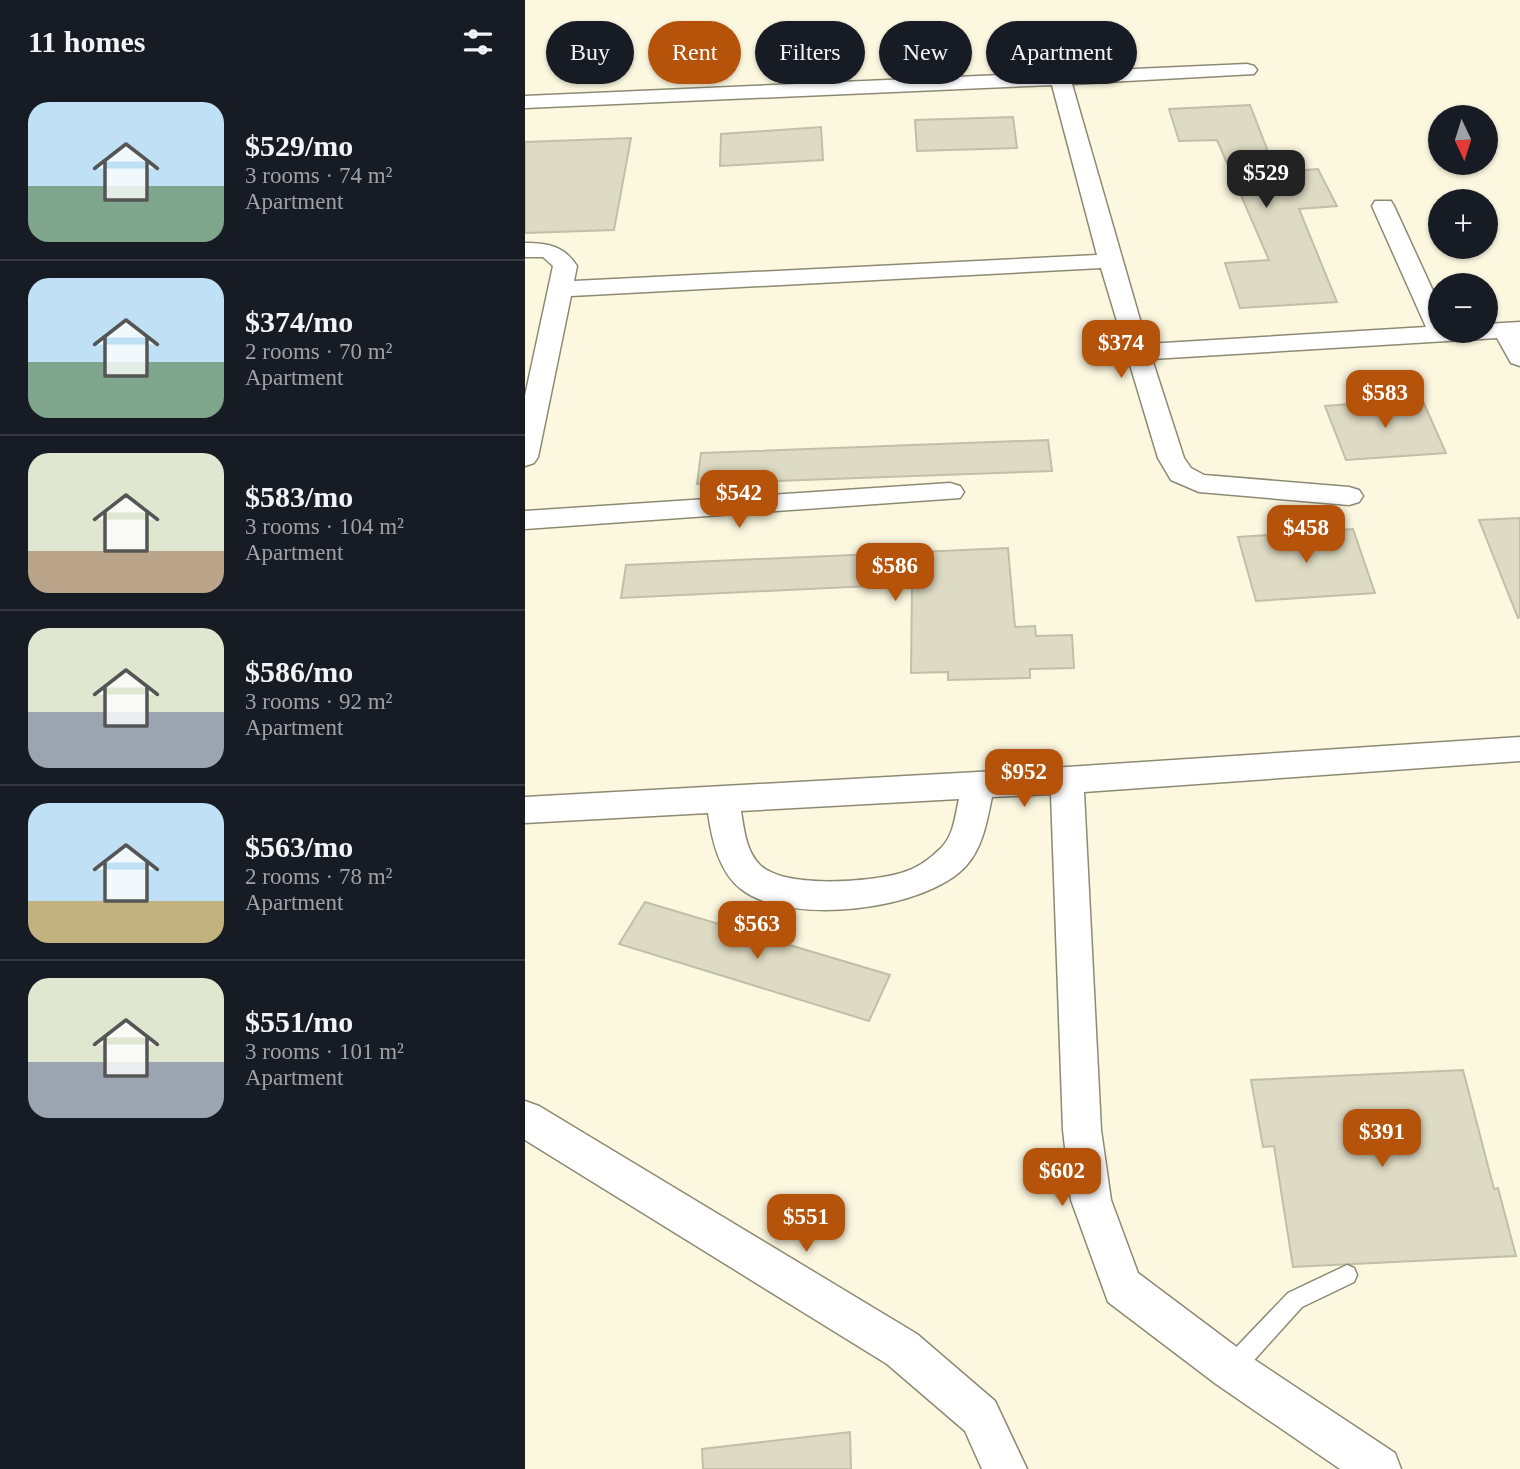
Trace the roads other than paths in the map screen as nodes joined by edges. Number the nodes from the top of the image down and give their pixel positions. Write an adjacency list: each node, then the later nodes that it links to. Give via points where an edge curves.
1 (1247, 70): 2 (street)
2 (1137, 75)
3 (986, 82): 5 (street)
4 (1062, 84): 8 (street)
5 (525, 102)
6 (1383, 206): 10 (street)
7 (525, 250): 9 (street, via 561,257 565,266)
8 (1108, 261): 9 (street); 13 (street)
9 (562, 289): 15 (street)
10 (1428, 305)
11 (1513, 330): 14 (street)
12 (1428, 335): 13 (street)
13 (1136, 352): 17 (street, via 1171,458 1181,474 1199,483)
14 (1520, 358)
15 (525, 457)
16 (950, 492): 18 (street)
17 (1349, 496)
18 (525, 520)
19 (1520, 749): 20 (street)
20 (1067, 780): 21 (street); 26 (street, via 1082,1130 1091,1200 1123,1287)
21 (979, 785): 22 (street); 22 (street, via 962,848 939,872 899,889 862,893 813,894 756,882 739,864 728,840)
22 (723, 799): 23 (street)
23 (525, 810)
24 (525, 1119): 27 (street, via 902,1349 980,1416)
25 (1347, 1275): 26 (lane, via 1296,1300)
26 (1231, 1369): 28 (street)
27 (1005, 1469)
28 (1378, 1469)

